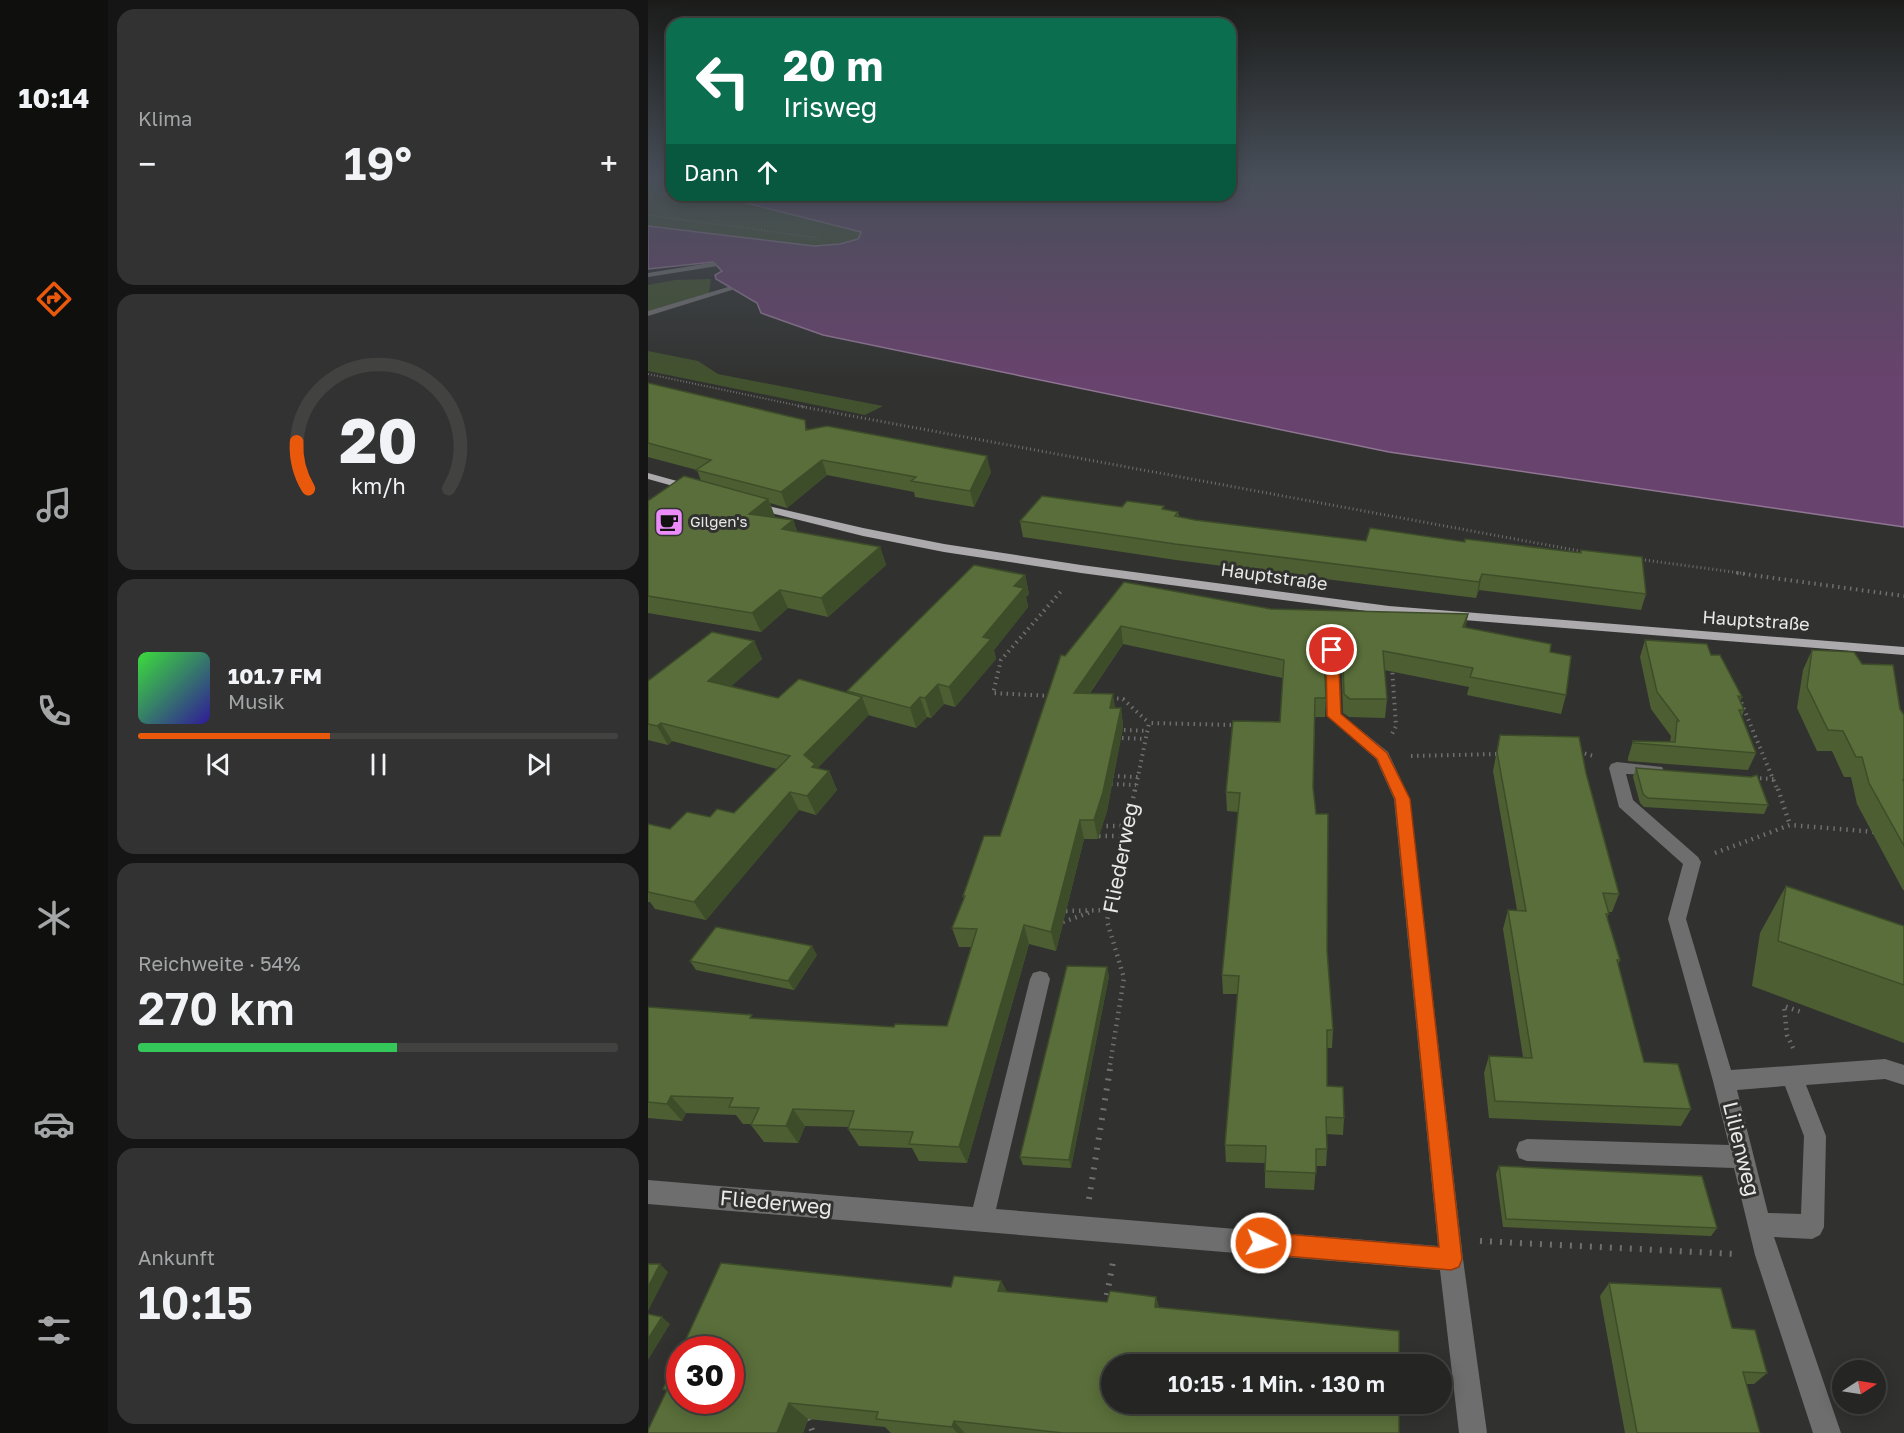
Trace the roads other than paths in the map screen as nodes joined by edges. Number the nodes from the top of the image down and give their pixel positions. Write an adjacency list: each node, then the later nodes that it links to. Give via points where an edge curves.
1 (715, 264): 2 (street)
2 (648, 275)
3 (731, 290): 4 (street)
4 (648, 315)
5 (648, 476): 6 (main road)
6 (700, 491)
7 (744, 503): 9 (main road, Hauptstraße, via 863,532 1081,569 1389,610)
8 (1332, 650): 20 (street, via 1334,716 1382,756 1402,799)
9 (1904, 651)
10 (1676, 772): 14 (street, Lilienweg, via 1617,768 1625,803 1692,862 1677,919)
11 (1040, 979): 18 (street)
12 (1904, 1075): 13 (street, via 1885,1069)
13 (1799, 1076): 14 (street); 19 (street, via 1815,1136 1812,1227)
14 (1724, 1081): 16 (street, Lilienweg)
15 (1527, 1150): 16 (street)
16 (1743, 1157): 19 (street, Lilienweg)
17 (648, 1192): 18 (street, Fliederweg)
18 (982, 1220): 20 (street, Fliederweg, via 1118,1232)
19 (1759, 1224): 22 (street, Lilienweg)
20 (1450, 1249): 21 (street)
21 (1473, 1433)
22 (1827, 1433)

